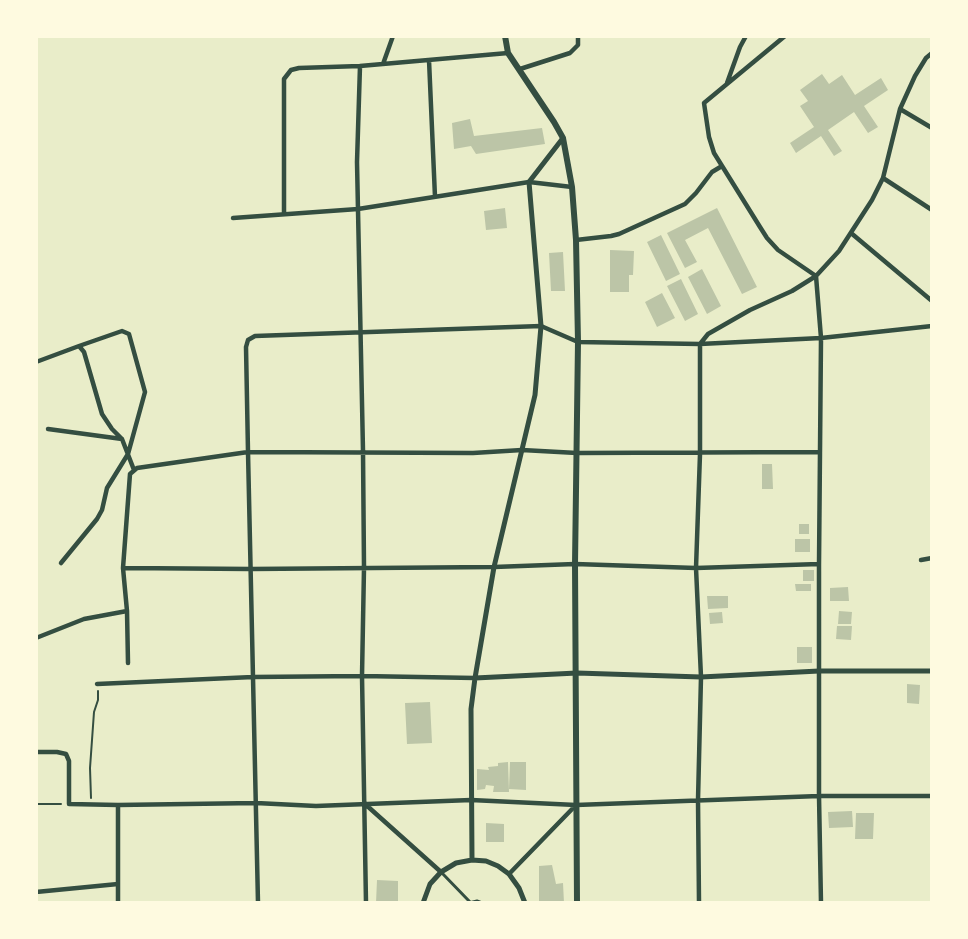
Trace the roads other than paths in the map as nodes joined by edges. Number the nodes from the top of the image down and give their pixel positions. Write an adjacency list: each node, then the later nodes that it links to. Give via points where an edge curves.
1 (393, 36): 9 (street)
2 (505, 36): 6 (main road)
3 (578, 36): 11 (street, via 578,46 570,54)
4 (746, 36): 12 (street)
5 (785, 36): 12 (street)
6 (508, 53): 8 (street); 11 (main road)
7 (932, 53): 13 (street, via 915,76)
8 (429, 60): 9 (street); 20 (street)
9 (382, 64): 10 (street)
10 (360, 66): 21 (street); 23 (street, via 299,68 291,70 284,79)
11 (520, 69): 15 (main road)
12 (726, 85): 16 (street, via 704,103 708,137)
13 (900, 109): 14 (street); 17 (street)
14 (932, 128)
15 (563, 138): 18 (street); 19 (main road)
16 (722, 166): 26 (street, via 712,172 685,204 619,234); 27 (street, via 767,238 778,250)
17 (884, 178): 22 (street); 25 (street)
18 (529, 182): 19 (street); 20 (street); 29 (street)
19 (572, 187): 26 (main road)
20 (435, 197): 21 (street)
21 (358, 209): 23 (street); 31 (street)
22 (932, 210)
23 (284, 214): 24 (street)
24 (233, 218)
25 (851, 233): 27 (street); 28 (street)
26 (576, 240): 33 (main road)
27 (816, 276): 32 (street); 34 (street, via 708,334)
28 (932, 301)
29 (541, 326): 31 (street); 33 (street); 39 (street, via 535,394)
30 (932, 326): 32 (street)
31 (360, 332): 40 (street); 41 (street, via 255,336 248,340)
32 (822, 338): 34 (street); 42 (street)
33 (578, 342): 34 (street); 43 (main road)
34 (700, 344): 45 (street)
35 (79, 346): 36 (street); 38 (street, via 84,352 102,414); 44 (street, via 122,331 129,334 145,392)
36 (36, 362)
37 (48, 429): 38 (street)
38 (122, 439): 44 (street)
39 (522, 450): 40 (street); 43 (street); 52 (street)
40 (364, 451): 41 (street); 54 (street)
41 (248, 452): 46 (street, via 142,466); 56 (street)
42 (820, 452): 45 (street); 51 (street)
43 (577, 453): 45 (street); 50 (main road)
44 (128, 454): 46 (street); 49 (street, via 107,488 102,510)
45 (700, 454): 55 (street)
46 (134, 470): 53 (street, via 130,474)
47 (932, 558): 48 (street)
48 (921, 560)
49 (60, 563)
50 (575, 564): 52 (street); 55 (street); 62 (main road)
51 (819, 564): 55 (street); 60 (street)
52 (494, 567): 54 (street); 66 (street)
53 (123, 568): 56 (street); 57 (street)
54 (364, 568): 56 (street); 63 (street)
55 (696, 568): 65 (street)
56 (251, 569): 64 (street)
57 (127, 611): 58 (street, via 84,619); 59 (street)
58 (36, 638)
59 (128, 663)
60 (819, 670): 61 (street); 65 (street); 69 (street)
61 (932, 671)
62 (576, 673): 65 (street); 66 (street); 76 (main road)
63 (362, 676): 64 (street); 66 (street); 74 (street)
64 (253, 677): 67 (street); 73 (street)
65 (701, 677): 72 (street)
66 (475, 678): 71 (street)
67 (97, 684)
68 (36, 752): 75 (street, via 66,754 69,761 69,804)
69 (819, 796): 70 (street); 72 (street); 91 (street)
70 (932, 796)
71 (471, 800): 74 (street); 76 (street); 77 (street)
72 (698, 800): 76 (street); 90 (street)
73 (256, 803): 74 (street); 75 (street); 84 (street)
74 (365, 804): 78 (street); 85 (street)
75 (118, 805): 80 (street)
76 (576, 805): 79 (street); 89 (main road)
77 (472, 860): 78 (street, via 456,863); 79 (street, via 492,864)
78 (441, 872): 82 (street); 86 (street, via 430,884)
79 (509, 874): 88 (street, via 520,888)
80 (118, 884): 81 (street); 83 (street)
81 (36, 892)
82 (470, 902): 87 (street)
83 (118, 903)
84 (258, 903)
85 (366, 903)
86 (423, 903)
87 (482, 903)
88 (525, 903)
89 (577, 903)
90 (699, 903)
91 (821, 903)

